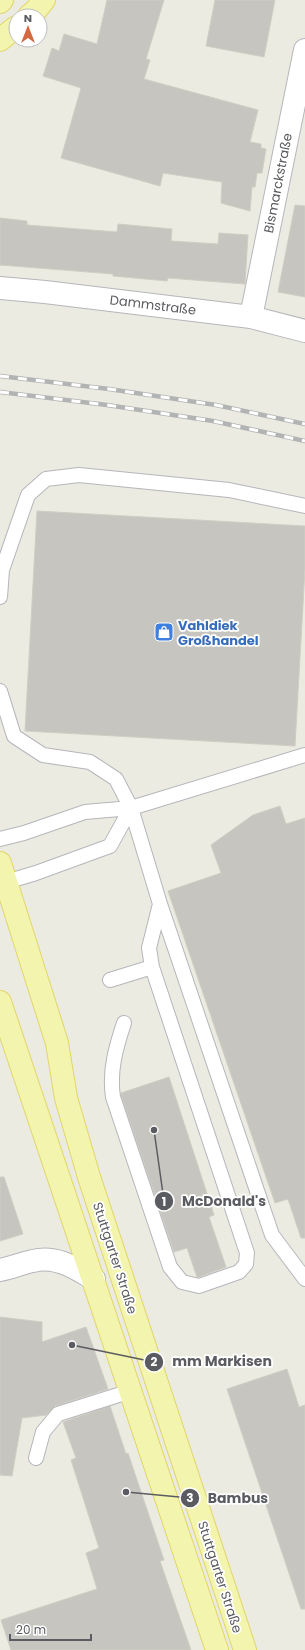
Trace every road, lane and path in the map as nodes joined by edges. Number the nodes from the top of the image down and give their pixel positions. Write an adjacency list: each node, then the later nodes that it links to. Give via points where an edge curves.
1 (44, 0): 2 (main road)
2 (38, 8)
3 (8, 34): 4 (main road)
4 (0, 40)
5 (304, 62): 7 (street, Bismarckstraße)
6 (0, 288): 7 (street, Dammstraße)
7 (251, 317): 8 (street, Dammstraße)
8 (305, 331)
9 (305, 506): 10 (lane, via 229,490 79,475 46,479 28,495 2,570)
10 (0, 597)
11 (0, 691): 13 (lane, via 14,736 43,755 90,762 116,779)
12 (305, 755): 13 (lane)
13 (131, 808): 14 (lane, via 85,812); 15 (lane, via 110,846 36,873); 16 (lane)
14 (0, 839)
15 (2, 876): 27 (main road, Stuttgarter Straße, via 57,1043 66,1098 88,1177)
16 (160, 904): 17 (lane, via 149,948); 23 (lane, via 272,1235)
17 (152, 967): 18 (lane); 20 (lane, via 247,1252 246,1264 239,1272 199,1286 182,1282 170,1267 113,1097 112,1069)
18 (110, 980)
19 (0, 1002): 22 (main road, Stuttgarter Straße)
20 (124, 1023)
21 (0, 1270): 22 (street, via 44,1258 68,1265)
22 (94, 1279): 24 (main road, Stuttgarter Straße)
23 (305, 1279)
24 (131, 1391): 25 (lane, via 58,1414 43,1432); 26 (main road, Stuttgarter Straße)
25 (36, 1458)
26 (218, 1650)
27 (245, 1650)

